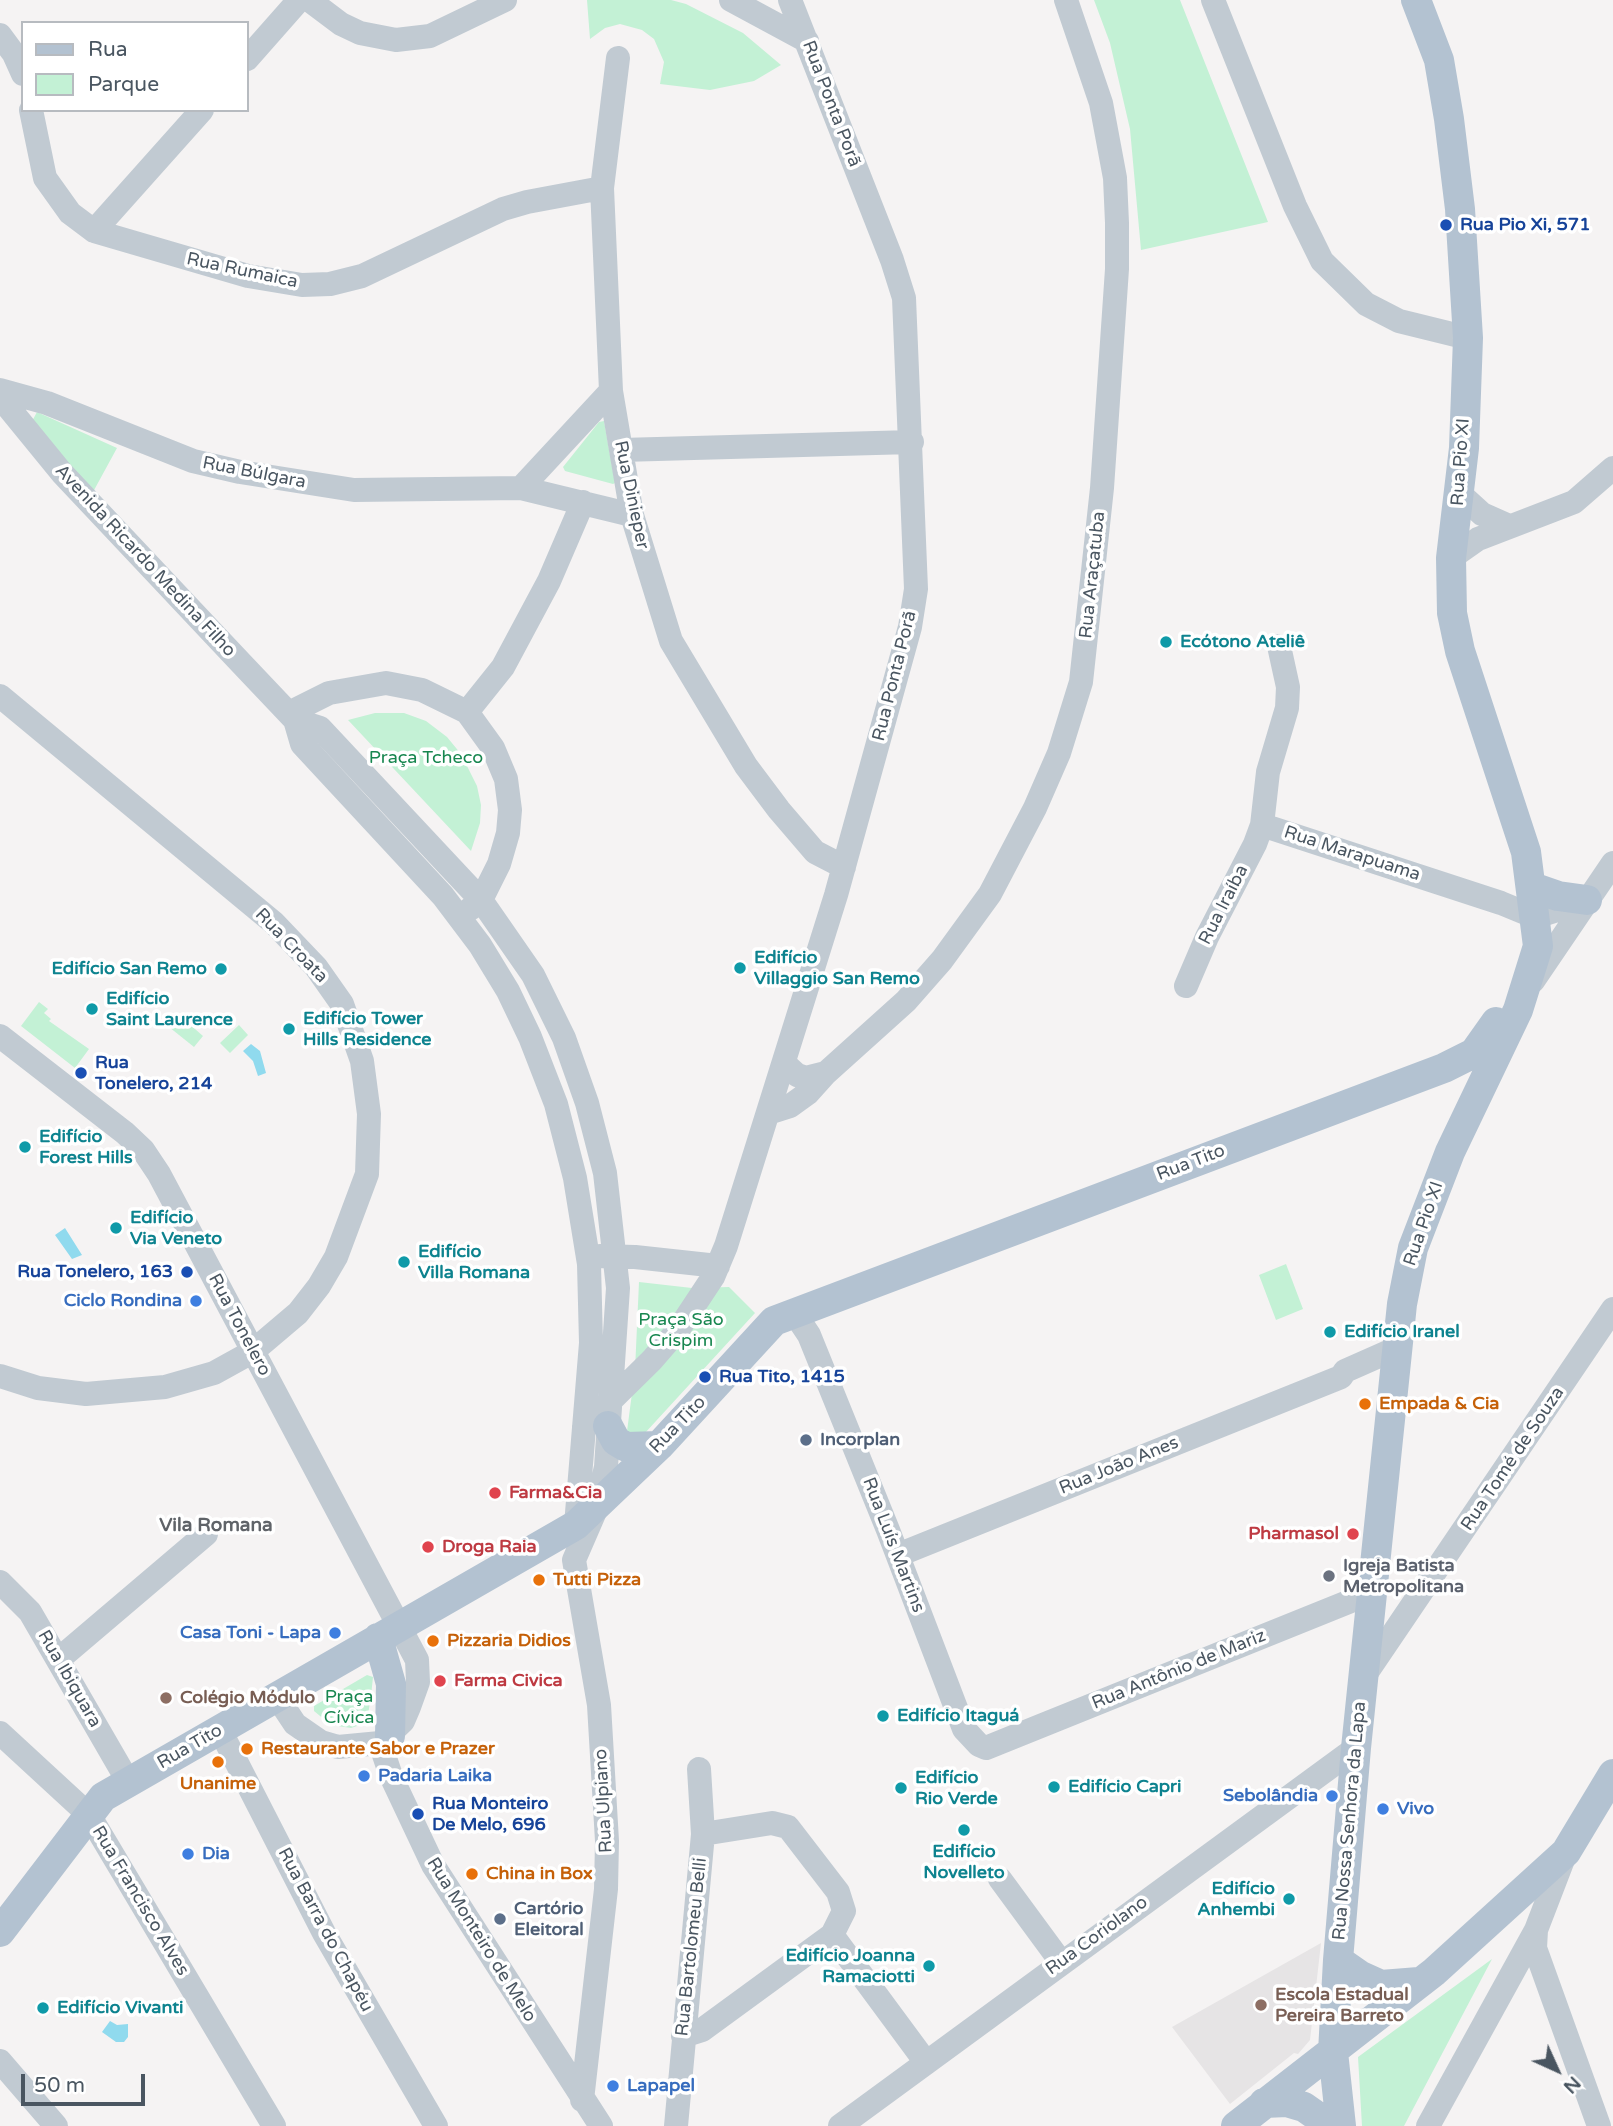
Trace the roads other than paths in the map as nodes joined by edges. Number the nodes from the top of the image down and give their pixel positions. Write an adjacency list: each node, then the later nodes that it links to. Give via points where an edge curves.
1 (299, 0): 11 (street)
2 (309, 0): 3 (street, via 341,24 396,40 430,36)
3 (505, 0)
4 (731, 0): 10 (street)
5 (790, 0): 10 (street, Rua Ponta Porã)
6 (1066, 0): 52 (street, Rua Araçatuba, via 1101,103 1115,178 1117,222 1118,269 1102,488 1081,682 1050,775 990,894 906,1001)
7 (1213, 0): 18 (street, via 1295,206 1322,261 1366,304 1409,324)
8 (1416, 0): 18 (main road, Rua Pio XI, via 1439,60 1449,119)
9 (0, 36): 13 (street)
10 (807, 41): 22 (street, Rua Ponta Porã, via 904,298)
11 (248, 58)
12 (618, 58): 16 (street, Rua Dinieper)
13 (21, 70)
14 (31, 112): 17 (street, Rua Rumaica, via 45,178 69,213)
15 (200, 112): 17 (street)
16 (602, 188): 17 (street, Rua Rumaica, via 503,209 362,276 330,284 302,285 248,276); 20 (street, Rua Dinieper)
17 (94, 231)
18 (1468, 338): 26 (main road, Rua Pio XI)
19 (0, 390): 25 (street, Rua Búlgara, via 47,403 194,461 287,481 354,489)
20 (611, 391): 23 (street, Rua Dinieper); 25 (street)
21 (0, 397): 34 (street, Avenida Ricardo Medina Filho, via 62,472)
22 (912, 442): 23 (street); 37 (street, Rua Ponta Porã, via 916,589)
23 (621, 450): 28 (street, Rua Dinieper)
24 (1613, 468): 29 (street, via 1574,502)
25 (521, 488): 27 (street, Rua Búlgara)
26 (1460, 494): 29 (street, via 1482,514); 30 (main road, Rua Pio XI)
27 (583, 502): 28 (street, Rua Búlgara); 33 (street, via 549,581 503,667)
28 (632, 515): 37 (street, Rua Dinieper, via 671,641 713,712 779,810 815,852)
29 (1509, 526): 30 (street, via 1478,539)
30 (1451, 558): 38 (main road, Rua Pio XI, via 1455,633 1517,821)
31 (1279, 646): 35 (street, Rua Marapuama, via 1288,687 1287,708 1268,772)
32 (0, 696): 64 (street, Rua Croata, via 274,923 316,967 342,1004 362,1061 369,1114 367,1174 354,1214 319,1286 298,1313)
33 (467, 712): 34 (street, via 422,690 386,683 329,694); 39 (street, via 493,748 506,779 510,810 499,864)
34 (292, 717): 39 (street, Avenida Ricardo Medina Filho, via 320,728); 41 (street, Avenida Ricardo Medina Filho, via 302,744)
35 (1262, 825): 42 (street, Rua Marapuama); 44 (street, Rua Iraíba)
36 (1613, 863): 40 (street)
37 (844, 867): 50 (street, Rua Ponta Porã)
38 (1532, 887): 40 (main road); 42 (main road, Rua Pio XI)
39 (481, 900): 41 (street); 43 (street, Avenida Ricardo Medina Filho)
40 (1587, 900): 42 (street); 46 (street)
41 (461, 917): 45 (street, Avenida Ricardo Medina Filho)
42 (1535, 917): 46 (main road, Rua Pio XI, via 1537,955); 51 (main road, Rua Pio XI, via 1489,1035 1474,1053)
43 (533, 975): 45 (street); 48 (street, Avenida Ricardo Medina Filho)
44 (1186, 986)
45 (508, 990): 49 (street, Avenida Ricardo Medina Filho)
46 (1523, 996): 53 (main road, Rua Pio XI)
47 (0, 1036): 64 (street, Rua Tonelero, via 143,1150)
48 (564, 1038): 49 (street); 54 (street, Avenida Ricardo Medina Filho)
49 (537, 1050): 55 (street, Avenida Ricardo Medina Filho)
50 (784, 1063): 52 (street, via 806,1078); 56 (street, Rua Ponta Porã)
51 (1444, 1068): 53 (main road); 63 (main road, Rua Tito)
52 (826, 1073): 56 (street, Rua Araçatuba, via 790,1106)
53 (1476, 1094): 65 (main road, Rua Pio XI, via 1413,1248)
54 (587, 1103): 55 (street); 57 (street, Avenida Ricardo Medina Filho)
55 (558, 1112): 58 (street, Avenida Ricardo Medina Filho)
56 (768, 1113): 61 (street, Rua Ponta Porã)
57 (605, 1173): 58 (street); 59 (street, Avenida Ricardo Medina Filho)
58 (575, 1178): 60 (street, Avenida Ricardo Medina Filho)
59 (616, 1255): 60 (street); 61 (street); 67 (street, via 618,1288)
60 (588, 1257): 67 (street, via 591,1343)
61 (718, 1266): 67 (street, via 678,1330)
62 (1613, 1308): 78 (street, Rua Tomé de Souza)
63 (804, 1319): 68 (main road, Rua Tito, via 774,1321); 72 (street, Rua Luís Martins)
64 (252, 1352): 66 (street, Rua Croata, via 214,1373 152,1389 86,1394 38,1388); 76 (street, Rua Tonelero)
65 (1397, 1356): 72 (street, Rua João Anes); 75 (main road, Rua Pio XI)
66 (0, 1376)
67 (601, 1417): 68 (main road, via 616,1441 626,1447); 69 (street, via 606,1467)
68 (659, 1446): 69 (main road, Rua Tito)
69 (586, 1516): 71 (main road, Rua Tito); 73 (street, Rua Ulpiano)
70 (206, 1534): 77 (street)
71 (540, 1546): 73 (street, via 562,1556); 76 (main road, Rua Tito)
72 (898, 1555): 83 (street, Rua Luís Martins, via 964,1729 972,1741)
73 (576, 1571): 102 (street, Rua Ulpiano, via 598,1705 607,1841 606,1889)
74 (0, 1582): 77 (street, Rua Ibiquara, via 30,1612)
75 (1373, 1592): 78 (main road, Rua Nossa Senhora da Lapa); 83 (street, Rua Antônio de Mariz)
76 (389, 1632): 79 (main road, Rua Tito); 82 (main road, via 391,1684)
77 (59, 1659): 87 (street, Rua Ibiquara)
78 (1363, 1678): 84 (main road, Rua Nossa Senhora da Lapa)
79 (277, 1697): 80 (main road, Rua Tito); 82 (street, via 295,1724 321,1742 338,1747)
80 (220, 1730): 87 (main road, Rua Tito); 106 (street, Rua Barra do Chapéu, via 324,1933)
81 (0, 1733): 88 (street, Rua Francisco Alves)
82 (385, 1739): 102 (street, Rua Monteiro de Melo, via 391,1776 433,1865)
83 (986, 1748)
84 (1356, 1748): 95 (main road, Rua Nossa Senhora da Lapa); 96 (street, Rua Coriolano)
85 (699, 1769): 89 (street, Rua Bartolomeu Belli)
86 (1613, 1774): 90 (main road)
87 (130, 1783): 88 (main road, Rua Tito, via 103,1797)
88 (89, 1815): 93 (main road, Rua Tito); 105 (street, Rua Francisco Alves)
89 (703, 1834): 94 (street, via 772,1824 788,1827 842,1901 843,1918); 98 (street, Rua Bartolomeu Belli)
90 (1566, 1852): 92 (street); 97 (main road)
91 (1000, 1879): 96 (street)
92 (1535, 1930): 113 (street); 114 (street, via 1535,1948)
93 (0, 1932)
94 (832, 1935): 98 (street, via 702,2030); 101 (street)
95 (1338, 1961): 97 (main road, via 1381,1984); 99 (main road, Rua Nossa Senhora da Lapa)
96 (1061, 1962): 101 (street, Rua Coriolano)
97 (1419, 1982): 99 (main road)
98 (683, 2036): 108 (street, Rua Bartolomeu Belli)
99 (1333, 2052): 103 (main road); 112 (main road, Rua Nossa Senhora da Lapa)
100 (0, 2061): 104 (street)
101 (926, 2061): 109 (street, Rua Coriolano)
102 (582, 2100): 107 (street, Rua Monteiro de Melo)
103 (1264, 2103): 110 (main road); 111 (main road, via 1304,2106)
104 (56, 2126)
105 (274, 2126)
106 (436, 2126)
107 (601, 2126)
108 (676, 2126)
109 (840, 2126)
110 (1236, 2126)
111 (1331, 2126)
112 (1341, 2126)
113 (1428, 2126)
114 (1599, 2126)

